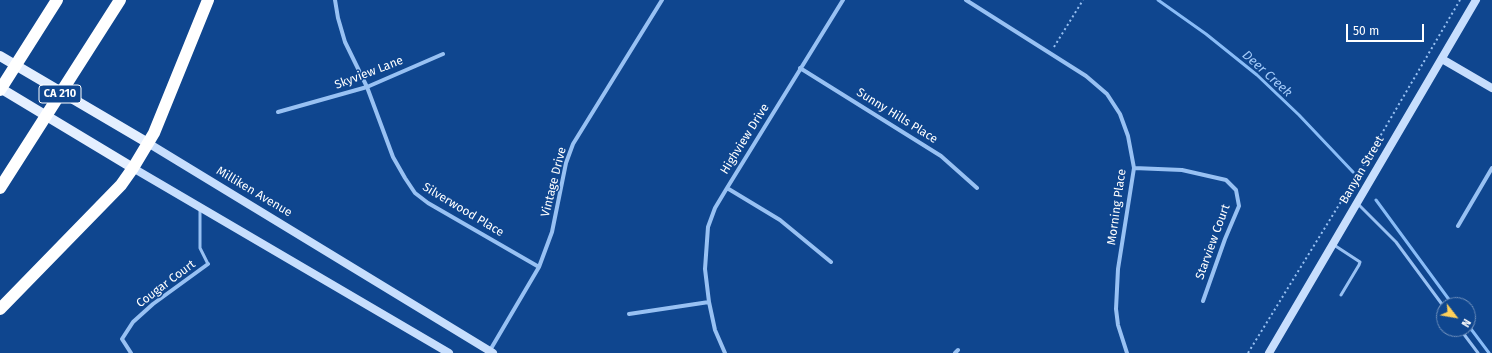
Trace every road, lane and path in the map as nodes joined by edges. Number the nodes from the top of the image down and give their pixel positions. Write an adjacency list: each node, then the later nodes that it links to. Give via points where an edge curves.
1 (57, 0): 18 (highway)
2 (120, 0): 24 (highway, CA 210)
3 (208, 0): 20 (highway)
4 (335, 0): 16 (street, Silverwood Place, via 345,42)
5 (662, 0): 33 (street, Vintage Drive, via 573,144 566,163 552,232)
6 (843, 0): 15 (street, Highview Drive)
7 (966, 0): 12 (street, Morning Place)
8 (1083, 0): 12 (path)
9 (1460, 0): 46 (path, via 1361,169)
10 (1476, 0): 14 (main road, Banyan Street)
11 (443, 54): 16 (street, Skyview Lane)
12 (1050, 54): 22 (street, Morning Place, via 1086,76 1107,94 1120,114 1128,136)
13 (0, 56): 20 (main road, Milliken Avenue)
14 (1442, 59): 17 (main road); 27 (main road, Banyan Street)
15 (800, 68): 25 (street, Highview Drive); 26 (street, Sunny Hills Place, via 941,156)
16 (367, 88): 19 (street, Skyview Lane); 33 (street, Silverwood Place, via 394,157 415,193 428,203)
17 (1492, 88)
18 (0, 89): 21 (main road)
19 (278, 112)
20 (148, 143): 21 (highway); 41 (main road, Milliken Avenue)
21 (133, 168): 28 (main road); 38 (highway, via 121,185)
22 (1134, 168): 36 (street, Starview Court, via 1182,170 1226,180 1236,190 1239,206); 45 (street, Morning Place, via 1118,269 1116,309)
23 (1492, 168): 29 (street)
24 (0, 188)
25 (727, 188): 31 (street, via 780,220); 37 (street, Highview Drive, via 715,208 708,227 705,269)
26 (977, 188)
27 (1357, 203): 30 (main road, Banyan Street); 35 (lane, via 1396,242)
28 (200, 207): 32 (lane, via 200,248); 43 (main road)
29 (1458, 226)
30 (1333, 244): 34 (lane, via 1360,262); 47 (main road, Banyan Street)
31 (831, 262)
32 (208, 264): 42 (street, Cougar Court, via 132,322 122,338)
33 (539, 266): 41 (street, Vintage Drive)
34 (1341, 295)
35 (1437, 297)
36 (1203, 301)
37 (709, 302): 39 (street); 44 (street, Highview Drive, via 715,330)
38 (0, 309)
39 (629, 314)
40 (1466, 337): 48 (lane)
41 (490, 352)
42 (131, 353)
43 (449, 353)
44 (725, 353)
45 (1127, 353)
46 (1248, 353)
47 (1269, 353)
48 (1478, 353)

